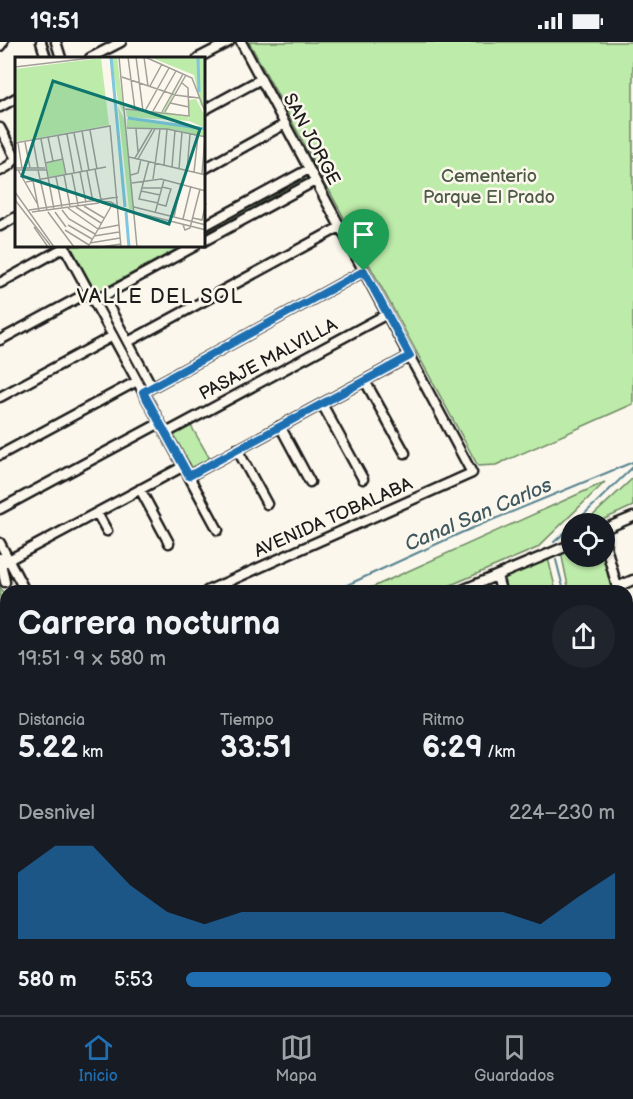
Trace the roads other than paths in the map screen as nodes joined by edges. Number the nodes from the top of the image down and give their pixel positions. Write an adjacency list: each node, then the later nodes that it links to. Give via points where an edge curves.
1 (3, 42): 6 (street)
2 (121, 42): 8 (street)
3 (228, 42): 9 (street)
4 (241, 42): 10 (street, SAN JORGE)
5 (57, 44): 7 (street)
6 (0, 46)
7 (44, 50)
8 (92, 57)
9 (200, 57)
10 (261, 80): 13 (street); 14 (street, SAN JORGE)
11 (15, 99): 12 (street)
12 (0, 107)
13 (206, 109)
14 (285, 124): 18 (street); 19 (street, SAN JORGE)
15 (0, 128): 16 (street)
16 (15, 156)
17 (15, 159): 20 (street)
18 (206, 169)
19 (309, 169): 21 (street, SAN JORGE); 23 (street)
20 (0, 171)
21 (315, 180): 25 (street, SAN JORGE); 26 (street)
22 (15, 218): 24 (street)
23 (206, 225)
24 (0, 226)
25 (340, 227): 30 (street, SAN JORGE); 38 (street)
26 (206, 240)
27 (62, 248): 31 (street)
28 (65, 248): 32 (street)
29 (181, 249): 33 (street)
30 (364, 271): 35 (street, SAN JORGE); 42 (street)
31 (0, 283)
32 (89, 292): 34 (street); 37 (street)
33 (104, 296): 34 (street); 38 (street)
34 (94, 301): 36 (street)
35 (387, 314): 39 (street, SAN JORGE); 48 (street, PASAJE MALVILLA)
36 (113, 336): 40 (street); 44 (street)
37 (0, 340)
38 (128, 342): 42 (street)
39 (410, 356): 41 (street); 53 (street, SAN JORGE)
40 (137, 381): 43 (street); 51 (street)
41 (365, 381): 45 (street); 50 (street)
42 (152, 387): 43 (street)
43 (143, 392): 46 (street)
44 (0, 397)
45 (322, 404): 47 (street); 55 (street)
46 (160, 423): 48 (street); 59 (street)
47 (280, 426): 49 (street); 56 (street)
48 (166, 433): 52 (street)
49 (237, 449): 54 (street); 58 (street)
50 (405, 453)
51 (0, 455)
52 (184, 466): 54 (street); 57 (street)
53 (472, 473): 73 (street, AVENIDA TOBALABA)
54 (189, 476): 63 (street)
55 (363, 479)
56 (310, 482)
57 (140, 489): 60 (street); 66 (street)
58 (267, 504)
59 (0, 509)
60 (97, 513): 64 (street); 68 (street)
61 (633, 516): 62 (street)
62 (615, 524)
63 (218, 530)
64 (106, 531)
65 (0, 543): 68 (street)
66 (169, 543)
67 (561, 549): 70 (street)
68 (3, 564): 71 (street); 72 (street)
69 (611, 567): 76 (street)
70 (497, 576): 74 (street); 75 (street)
71 (7, 585)
72 (20, 585)
73 (220, 585)
74 (475, 585)
75 (499, 585)
76 (616, 585)

